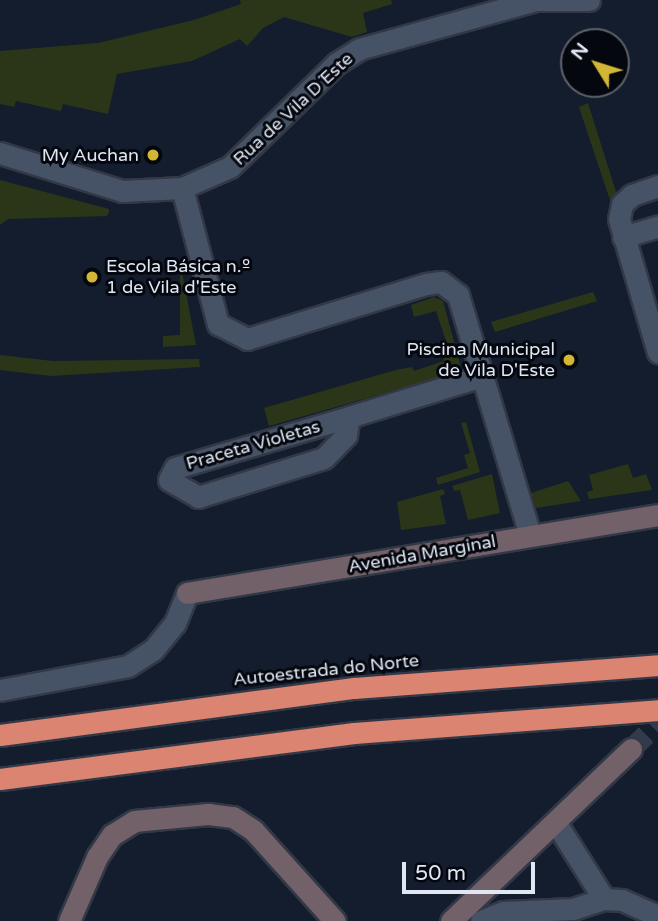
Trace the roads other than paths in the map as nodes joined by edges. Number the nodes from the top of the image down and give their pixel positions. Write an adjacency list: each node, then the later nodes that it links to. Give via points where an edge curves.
1 (589, 0): 4 (street, Rua de Vila D´Este, via 536,0 359,49 337,63 230,167)
2 (0, 153): 4 (street, Rua de Vila D´Este, via 122,191)
3 (658, 186): 6 (street, via 632,195 622,204)
4 (182, 188): 9 (street, via 218,324 247,339 441,282 458,295)
5 (658, 226): 6 (street)
6 (623, 237): 7 (street)
7 (654, 326): 8 (street)
8 (658, 352)
9 (482, 376): 10 (street, Praceta Violetas); 12 (street)
10 (349, 417): 10 (street, Praceta Violetas, via 346,435 324,458 198,496 169,480 175,468)
11 (658, 515): 12 (street, Avenida Marginal)
12 (530, 536): 14 (street, Avenida Marginal, via 187,593 175,623 153,650 128,666)
13 (658, 665): 16 (highway, Autoestrada do Norte, via 355,688)
14 (0, 690)
15 (658, 710): 18 (highway, via 354,733)
16 (0, 736)
17 (631, 749): 19 (street)
18 (0, 779)
19 (556, 823): 20 (street); 24 (street)
20 (604, 899): 21 (street, via 622,900); 25 (street, via 573,909 503,912)
21 (658, 916)
22 (69, 921): 23 (street, via 97,857 112,835 134,821 208,814 233,817 253,830)
23 (335, 921)
24 (451, 921)
25 (481, 921)

